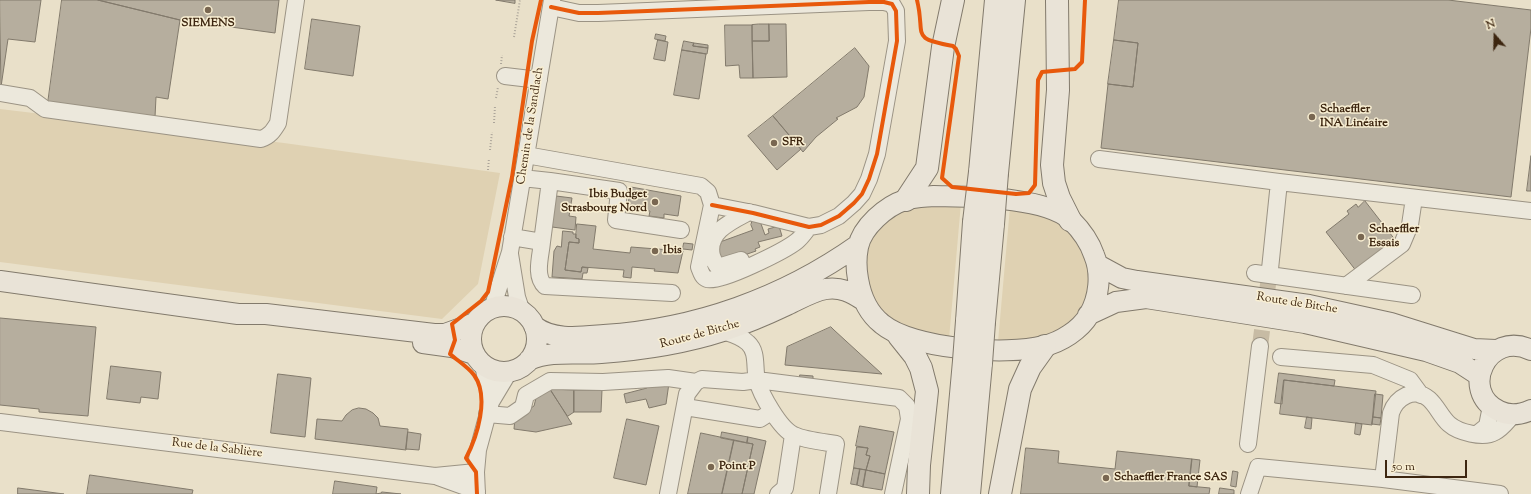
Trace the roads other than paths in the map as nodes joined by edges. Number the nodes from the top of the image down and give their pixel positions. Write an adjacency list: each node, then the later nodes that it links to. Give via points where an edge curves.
1 (296, 0): 10 (street, via 278,124 273,132 261,139 46,109 30,98)
2 (952, 0): 18 (highway, via 943,43 927,168)
3 (996, 0): 13 (highway)
4 (1014, 0): 13 (highway)
5 (1057, 0): 22 (highway, via 1058,90 1052,165 1056,188)
6 (551, 3): 7 (street, via 579,13); 9 (street, Chemin de la Sandlach)
7 (740, 4): 23 (street, via 884,2 892,4 896,11 897,41 877,154 869,179 862,194 839,216 821,226)
8 (502, 78): 9 (street)
9 (539, 80): 11 (street, Chemin de la Sandlach)
10 (0, 94)
11 (526, 155): 14 (street, Chemin de la Sandlach); 19 (street, via 701,186 708,192)
12 (1099, 159): 16 (street, via 1209,178)
13 (989, 172): 49 (highway, bridge)
14 (522, 178): 15 (street); 26 (street, Chemin de la Sandlach)
15 (550, 181): 24 (street, via 619,191 616,220); 25 (street)
16 (1279, 182): 17 (street); 31 (street, via 1262,271)
17 (1414, 198): 20 (street); 31 (street, via 1410,225 1402,244)
18 (906, 200): 22 (main road, via 934,196 991,198 1042,206); 27 (main road, via 876,218 868,226)
19 (712, 205): 21 (street); 28 (street, via 699,267 702,276 708,280 719,279)
20 (1531, 211)
21 (749, 212): 23 (street); 28 (street, via 728,223 716,234 711,251 718,267 746,258)
22 (1070, 220): 29 (main road, via 1092,248)
23 (809, 227): 28 (street, via 796,242)
24 (681, 230)
25 (542, 242): 26 (street); 32 (street, via 538,276 545,286)
26 (511, 245): 35 (street, Chemin de la Sandlach); 38 (street, Chemin de la Sandlach, via 517,297)
27 (858, 245): 34 (main road, via 856,267); 38 (main road, Route de Bitche, via 827,266 772,294 728,311 682,324 620,334 574,337 542,333)
28 (758, 263)
29 (1098, 265): 37 (main road, via 1097,295); 45 (main road, Route de Bitche, via 1114,275 1132,280 1317,307 1391,323 1474,349)
30 (0, 281): 36 (main road)
31 (1346, 286): 33 (street)
32 (672, 293)
33 (1412, 295)
34 (863, 300): 40 (main road, Route de Bitche, via 851,292 826,289); 41 (main road, via 872,315)
35 (492, 309): 38 (main road, via 502,306 512,308); 39 (main road, via 482,314)
36 (238, 314): 39 (main road, via 266,314 434,334 445,334); 47 (main road, via 265,323 452,347)
37 (1088, 315): 42 (main road, via 1076,330); 51 (main road, Route de Bitche, via 1116,302 1146,298 1305,323 1418,349 1460,363)
38 (528, 319): 48 (main road, via 536,333 536,347)
39 (475, 323): 47 (main road, via 471,333 471,344)
40 (723, 331): 48 (main road, Route de Bitche, via 643,349 548,354); 52 (street, via 748,343 754,355)
41 (899, 336): 42 (main road, via 971,349 1014,351); 72 (highway, via 915,356 927,392)
42 (1045, 346): 75 (highway, via 1030,367 1020,389)
43 (1260, 346): 63 (street, via 1244,443)
44 (1529, 347): 45 (main road, Route de Bitche, via 1510,346)
45 (1496, 350): 51 (main road, via 1485,361)
46 (1281, 357): 54 (street, via 1373,365 1410,380)
47 (479, 360): 50 (main road, via 491,370); 57 (street)
48 (529, 360): 50 (main road, via 517,370)
49 (972, 362): 73 (highway); 74 (highway)
50 (509, 372): 57 (street)
51 (1480, 376): 55 (main road, via 1482,392)
52 (757, 380): 53 (street, via 743,382 702,379); 59 (street); 71 (street, via 899,398 907,406 909,419)
53 (696, 382): 56 (street, via 688,394); 57 (street, via 668,378 603,382 550,381 526,395 523,407 510,416)
54 (1422, 395): 61 (street, via 1429,399 1453,427); 66 (street, via 1406,394 1394,404 1390,413)
55 (1491, 406): 58 (main road, via 1501,412); 61 (street, via 1487,426)
56 (685, 407): 59 (street, via 760,419); 68 (street)
57 (489, 408): 64 (street, via 478,450)
58 (1522, 412): 61 (street, via 1502,427 1498,437)
59 (774, 415): 62 (street)
60 (0, 422): 65 (street, Rue de la Sablière)
61 (1477, 434)
62 (793, 435): 69 (street, via 785,488); 70 (street, via 836,444)
63 (1258, 467): 66 (street); 76 (street)
64 (476, 472): 65 (street, Rue de la Sablière); 67 (street)
65 (435, 476): 67 (street, Rue de la Sablière)
66 (1383, 479): 77 (street)
67 (477, 493)
68 (668, 494)
69 (778, 494)
70 (828, 494)
71 (894, 494)
72 (918, 494)
73 (952, 494)
74 (969, 494)
75 (1000, 494)
76 (1250, 494)
77 (1500, 494)

